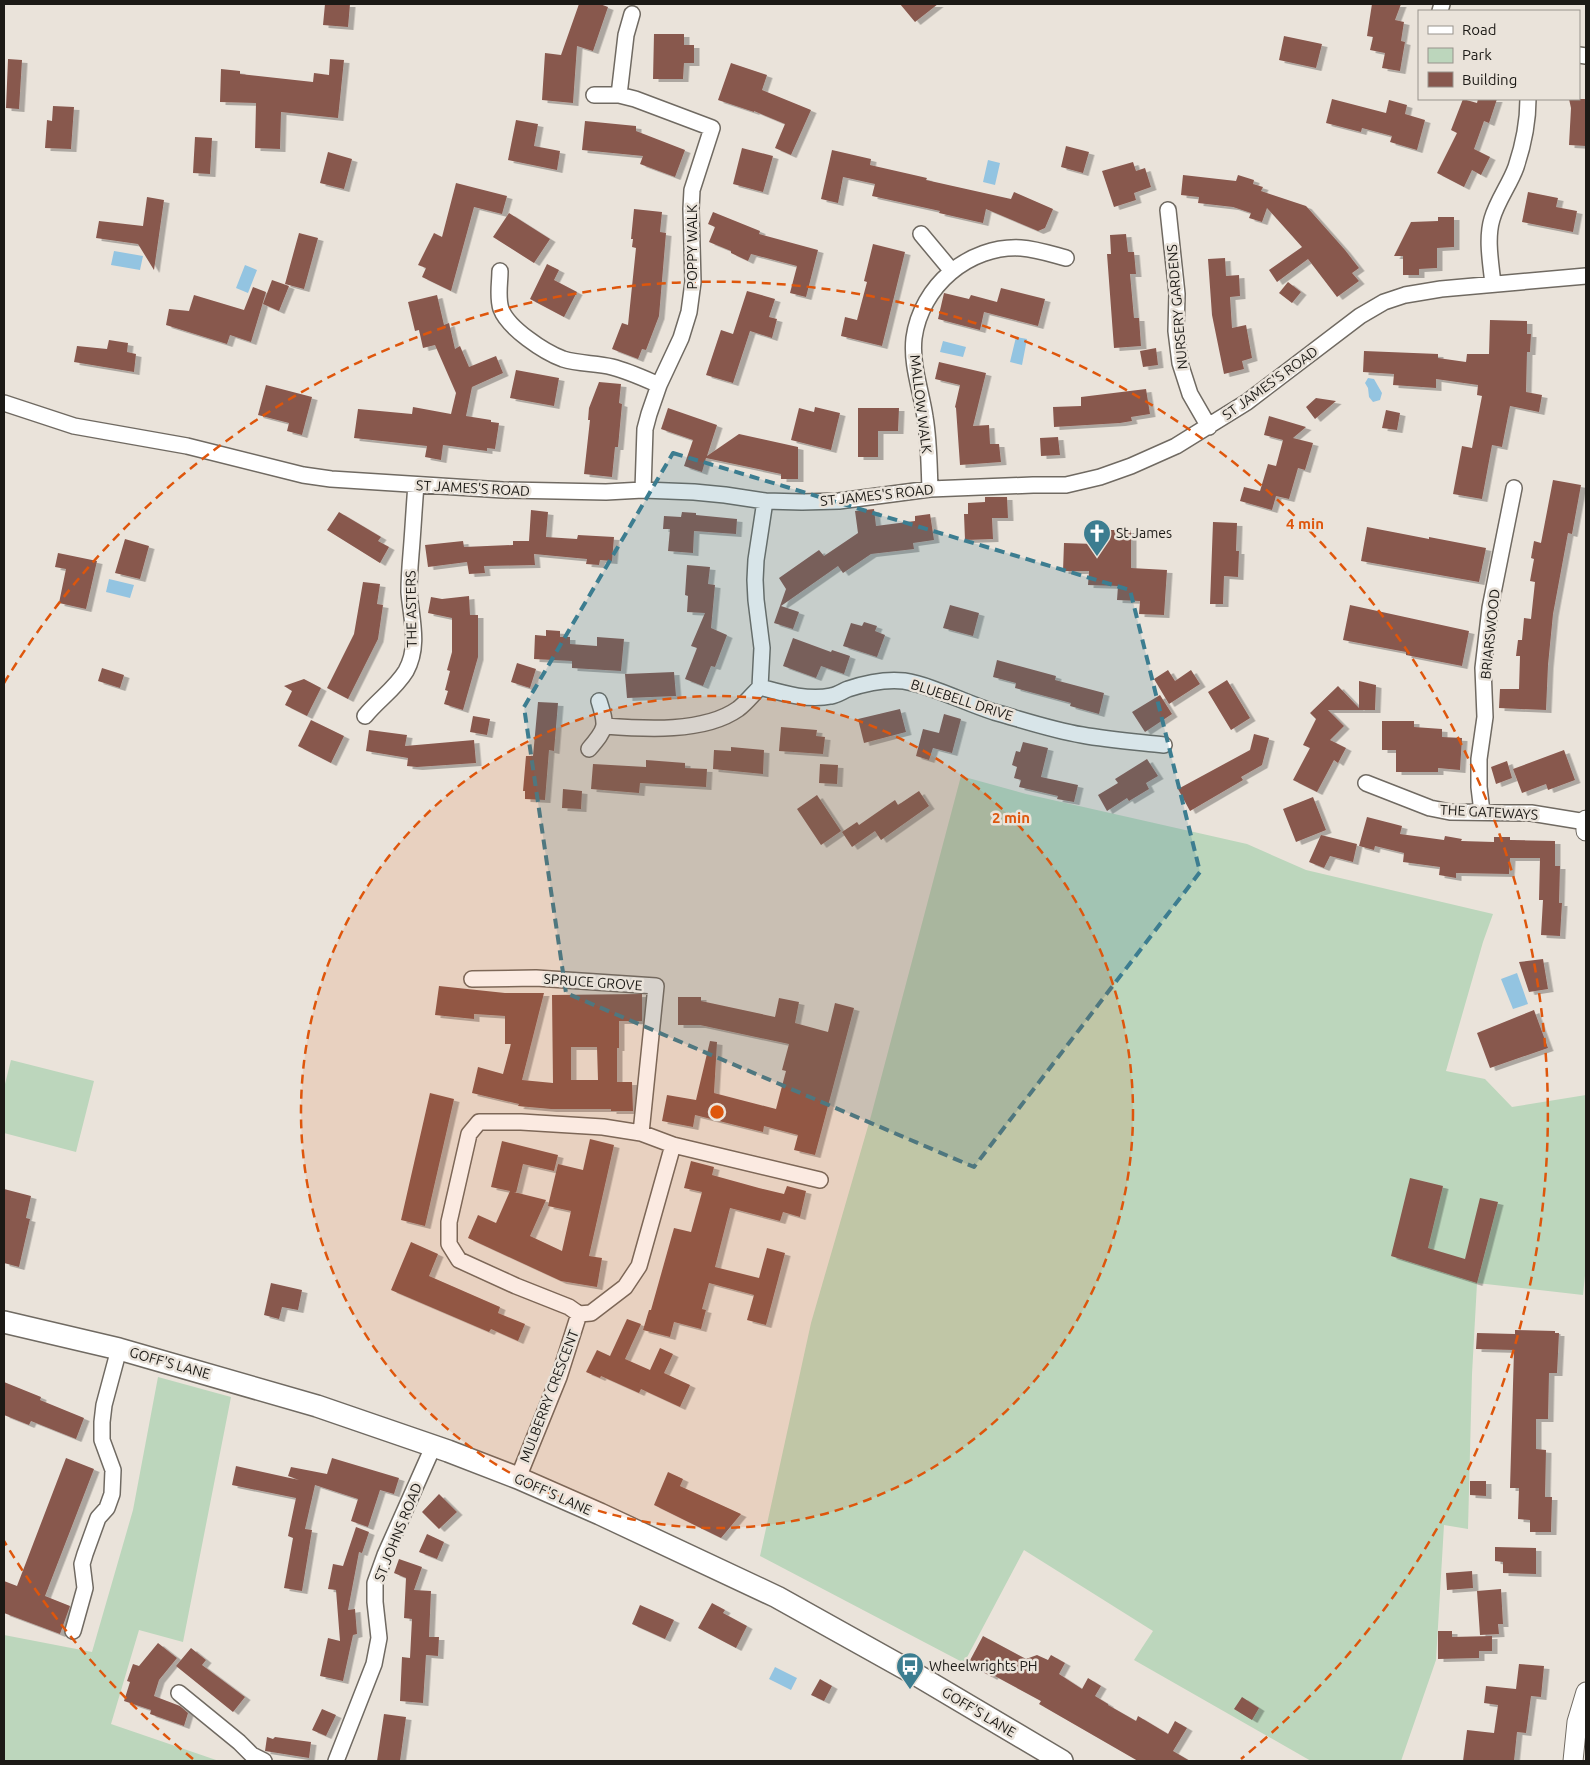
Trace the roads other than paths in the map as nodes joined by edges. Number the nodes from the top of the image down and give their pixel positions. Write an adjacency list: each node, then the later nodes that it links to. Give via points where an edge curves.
1 (632, 14): 3 (street)
2 (594, 95): 3 (street, POPPY WALK)
3 (619, 95): 12 (street, POPPY WALK, via 712,128 692,190 694,282 689,312)
4 (1528, 100): 11 (street, via 1516,167 1492,219 1490,254)
5 (1168, 210): 14 (street, NURSERY GARDENS, via 1178,294 1176,331 1180,363 1190,394)
6 (922, 234): 9 (street)
7 (1066, 258): 9 (street, MALLOW WALK, via 1020,248 998,249)
8 (500, 270): 12 (street, via 499,300 507,319 517,330 563,359 627,371)
9 (951, 270): 17 (street, MALLOW WALK, via 926,302 914,338 916,378 926,427)
10 (1586, 276): 11 (street, ST JAMES'S ROAD)
11 (1493, 284): 14 (street, ST JAMES'S ROAD, via 1441,289 1384,302 1360,316)
12 (659, 385): 18 (street, POPPY WALK, via 646,429)
13 (4, 403): 15 (street, ST JAMES'S ROAD, via 74,426 187,446 303,475)
14 (1209, 427): 17 (street, ST JAMES'S ROAD, via 1131,466 1066,485)
15 (416, 485): 18 (street, ST JAMES'S ROAD, via 503,490); 22 (street, THE ASTERS, via 409,592 414,638 411,658 392,691)
16 (1514, 488): 27 (street, BRIARSWOOD, via 1490,608 1483,668 1486,717 1479,759)
17 (930, 489): 19 (street, ST JAMES'S ROAD, via 839,501)
18 (643, 490): 19 (street, ST JAMES'S ROAD, via 725,494)
19 (765, 501): 20 (street, via 755,580 762,648)
20 (760, 687): 23 (street, via 738,708 704,723 646,730); 24 (street, BLUEBELL DRIVE, via 806,697 831,696 878,682 906,682 1038,725 1082,735)
21 (599, 701): 23 (street)
22 (365, 716)
23 (605, 726): 25 (street)
24 (1164, 746)
25 (589, 749)
26 (1366, 783): 27 (street, THE GATEWAYS, via 1430,808)
27 (1482, 812): 28 (street, THE GATEWAYS, via 1531,813)
28 (1586, 821): 29 (street)
29 (1586, 831)
30 (472, 979): 31 (street, SPRUCE GROVE, via 536,978 656,986)
31 (641, 1133): 32 (street, MULBERRY CRESCENT); 34 (street, MULBERRY CRESCENT, via 603,1127 479,1122 470,1134 449,1222 449,1244 459,1260)
32 (673, 1145): 33 (street, MULBERRY CRESCENT); 34 (street, MULBERRY CRESCENT, via 639,1266 625,1287 591,1313)
33 (820, 1180)
34 (580, 1314): 38 (street, MULBERRY CRESCENT, via 559,1377)
35 (4, 1322): 36 (main road, GOFF'S LANE)
36 (119, 1349): 37 (main road, GOFF'S LANE, via 317,1406); 39 (street, via 102,1422 102,1440 113,1470 112,1494 107,1508 98,1518 82,1564 85,1588)
37 (433, 1447): 38 (main road, GOFF'S LANE); 43 (street, ST JOHNS ROAD, via 375,1583 379,1638 374,1664)
38 (518, 1478): 44 (main road, GOFF'S LANE, via 777,1597)
39 (73, 1630)
40 (1586, 1692): 45 (street, via 1577,1722)
41 (178, 1693): 42 (street, via 252,1755)
42 (264, 1761)
43 (336, 1761)
44 (1062, 1761)
45 (1573, 1761)

